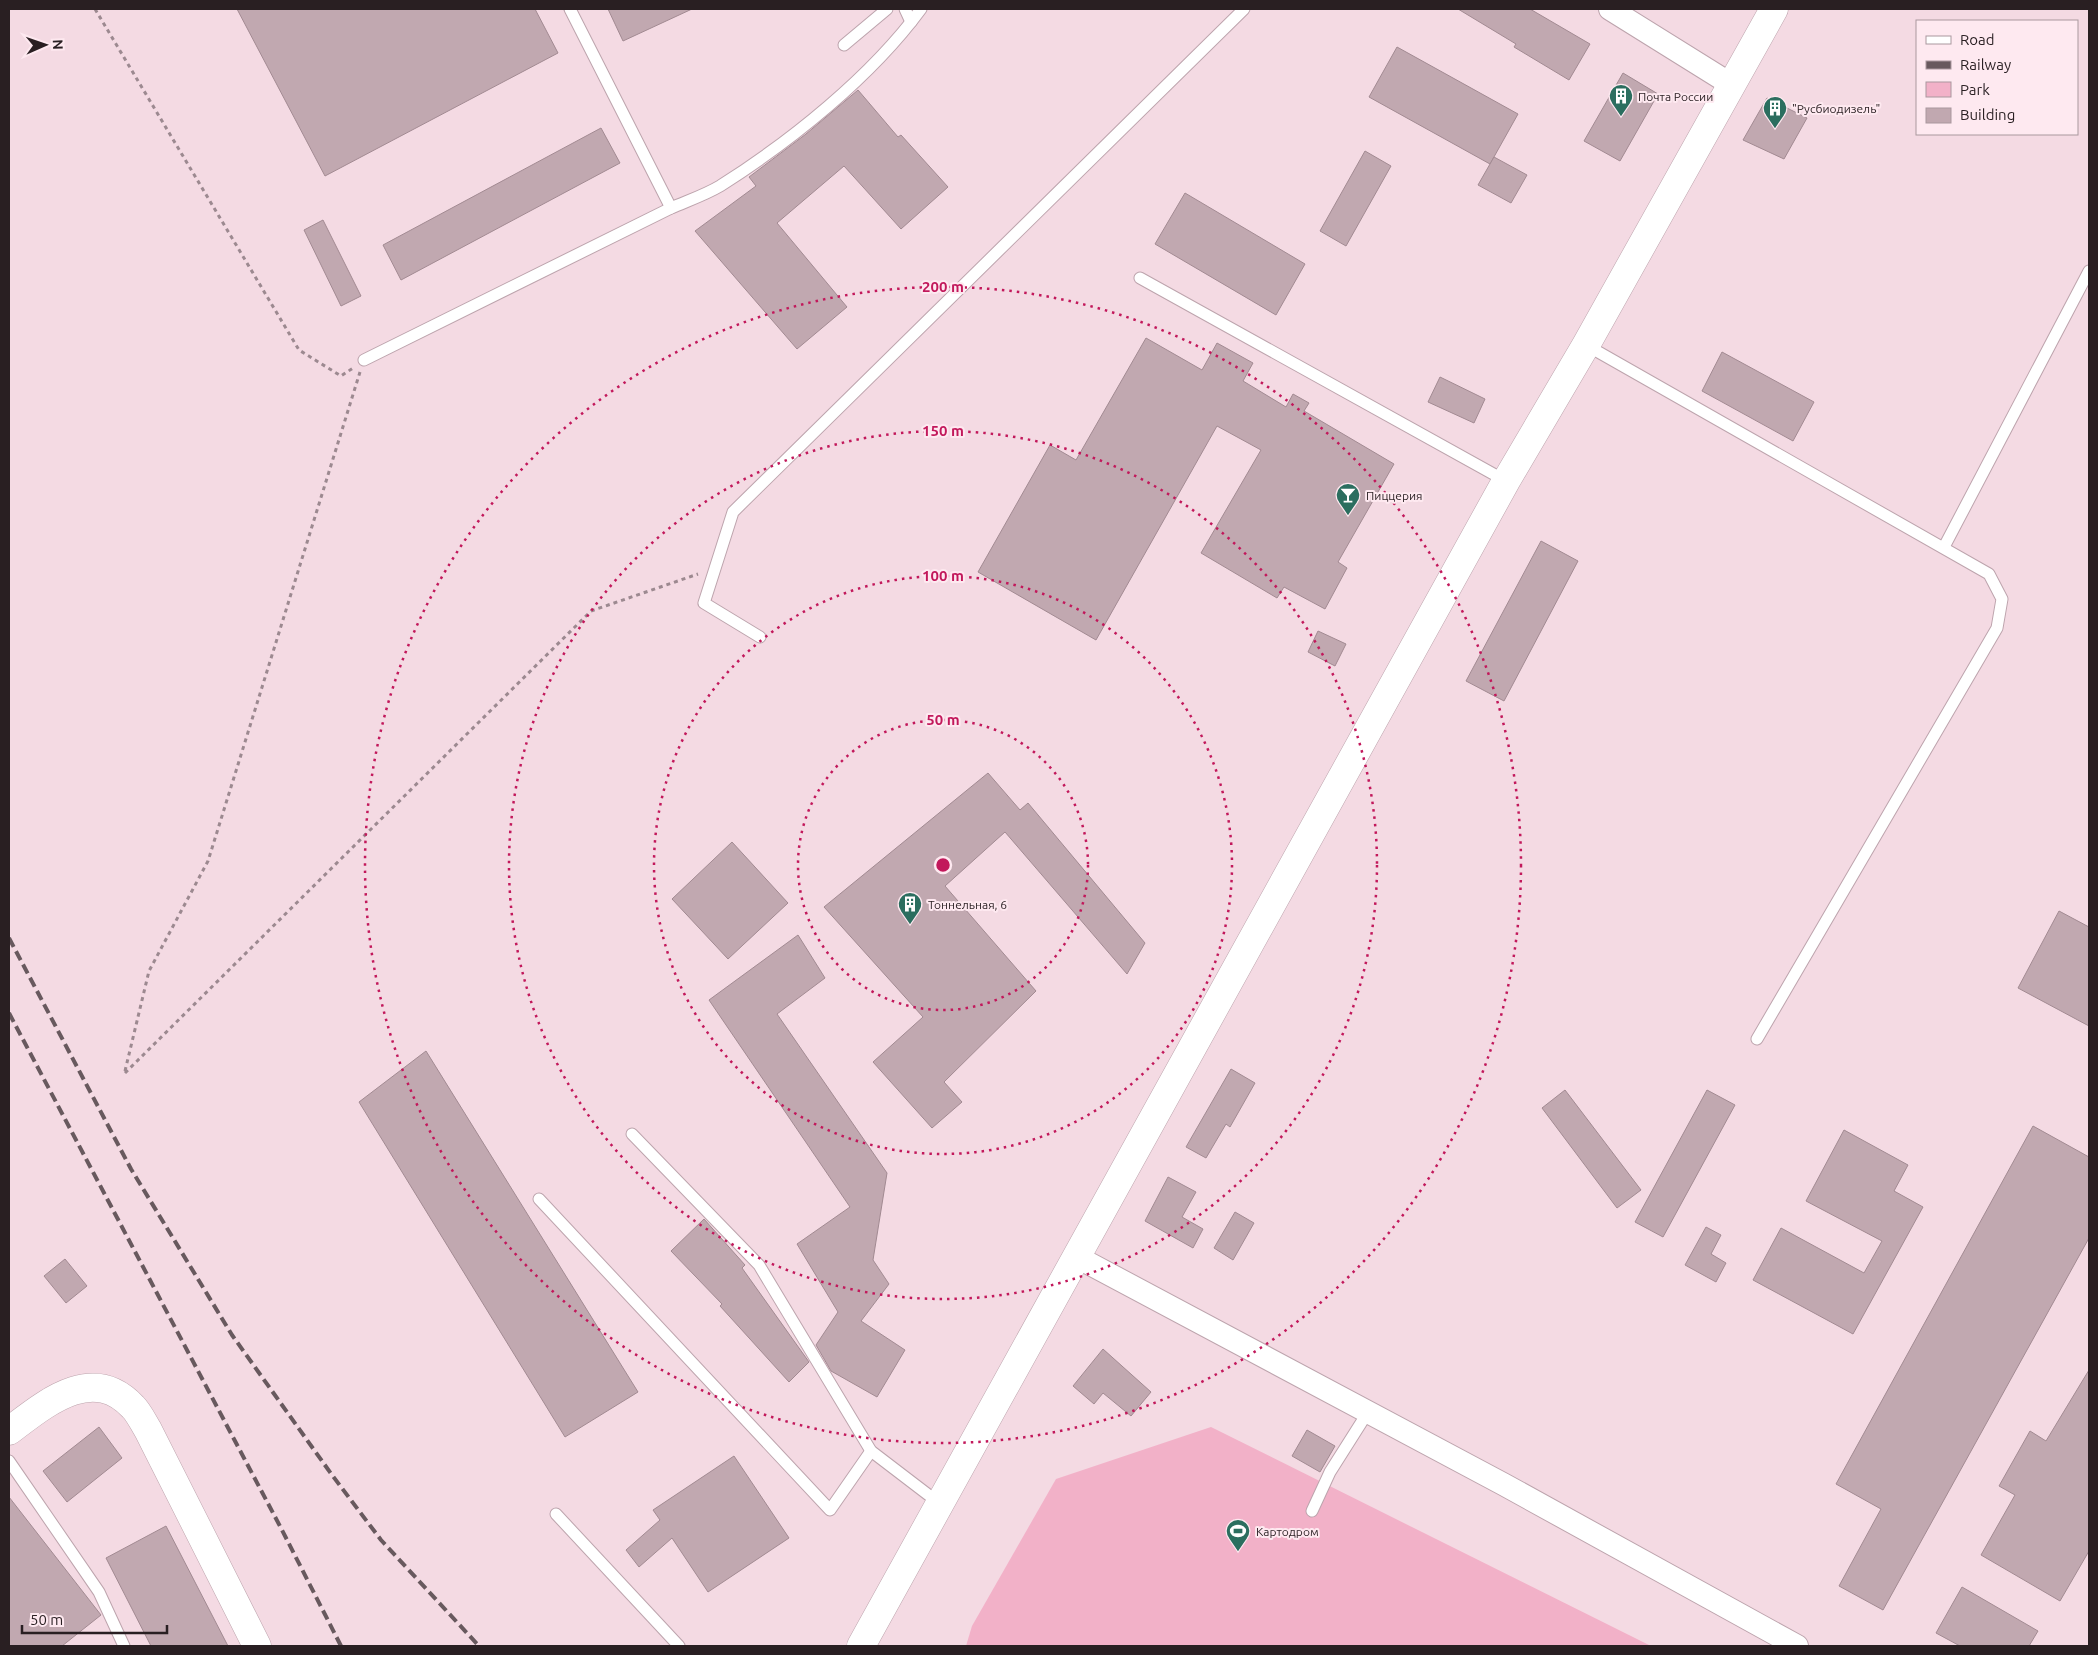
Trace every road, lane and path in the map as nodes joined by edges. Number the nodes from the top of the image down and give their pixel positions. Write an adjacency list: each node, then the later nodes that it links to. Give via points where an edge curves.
1 (95, 9): 16 (path, via 299,350 341,376)
2 (570, 9): 12 (lane)
3 (887, 9): 10 (lane)
4 (904, 9): 9 (lane)
5 (921, 9): 9 (lane)
6 (1244, 9): 19 (lane, via 733,512)
7 (1610, 9): 11 (street)
8 (1774, 9): 11 (main road)
9 (911, 22): 12 (lane, via 845,92 781,143 718,187)
10 (844, 45)
11 (1732, 85): 15 (main road)
12 (671, 208): 16 (lane)
13 (2089, 271): 18 (lane)
14 (1140, 278): 17 (lane)
15 (1586, 345): 17 (main road); 18 (lane)
16 (364, 360): 19 (path, via 208,861 149,971 125,1073 591,611)
17 (1506, 481): 24 (main road)
18 (1944, 547): 21 (lane, via 1989,574 2002,599 1997,628)
19 (716, 568): 20 (lane, via 704,603)
20 (760, 637)
21 (1757, 1039)
22 (632, 1134): 27 (lane, via 759,1265)
23 (539, 1198): 27 (lane, via 830,1510)
24 (1077, 1257): 25 (street); 29 (main road)
25 (1368, 1412): 30 (lane, via 1330,1472); 36 (street)
26 (19, 1423): 33 (main road, via 64,1393 83,1387 119,1394 134,1408)
27 (872, 1451): 29 (lane)
28 (9, 1461): 32 (lane, via 98,1592)
29 (939, 1503): 35 (main road)
30 (1312, 1511)
31 (556, 1514): 34 (lane)
32 (124, 1646)
33 (257, 1646)
34 (679, 1646)
35 (861, 1646)
36 (1798, 1646)

